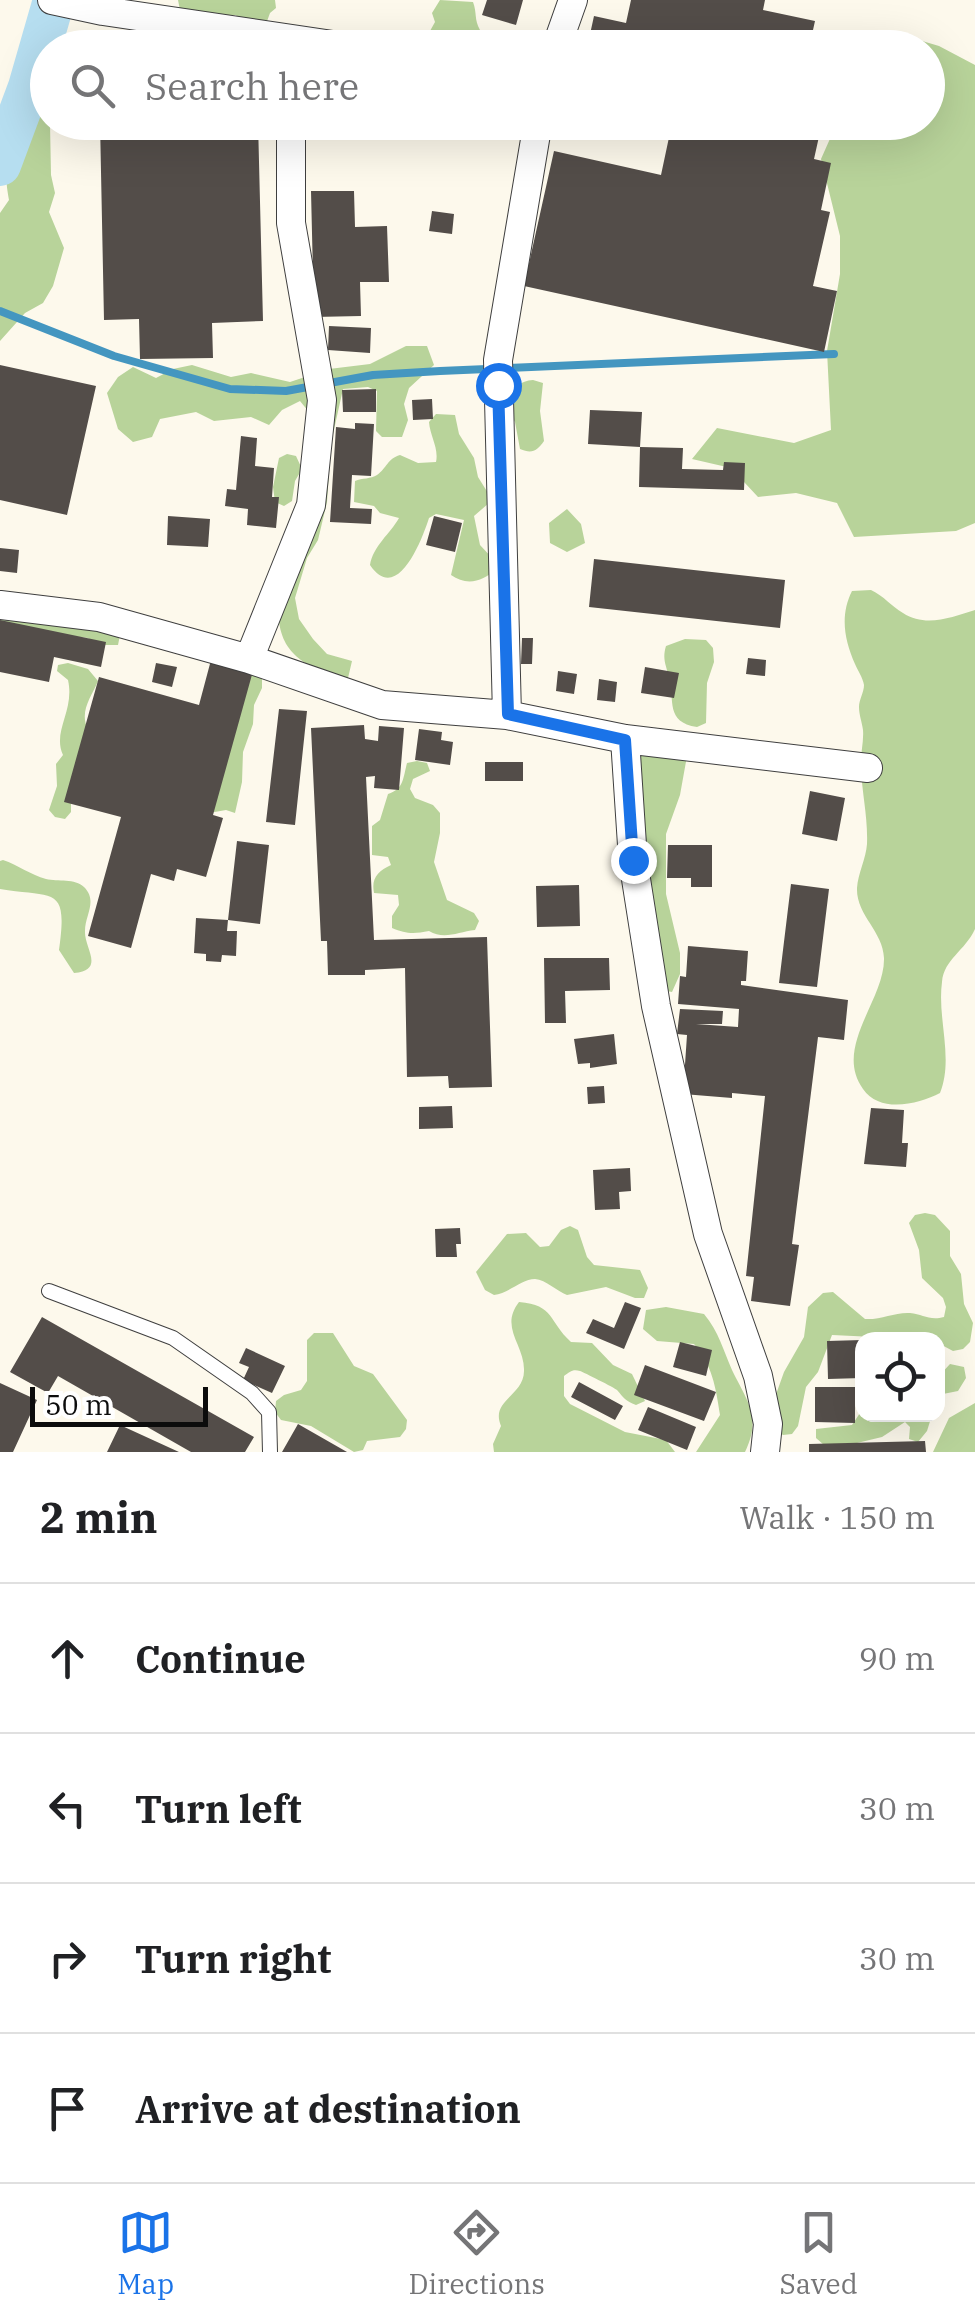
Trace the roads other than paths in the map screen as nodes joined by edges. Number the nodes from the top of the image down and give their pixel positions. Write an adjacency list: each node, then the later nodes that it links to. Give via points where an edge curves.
1 (52, 0): 3 (street)
2 (572, 0): 4 (street)
3 (215, 30)
4 (562, 30)
5 (291, 140): 8 (street, via 291,224 322,400 311,505)
6 (535, 140): 9 (street, via 498,372)
7 (0, 605): 8 (street, via 98,617)
8 (249, 659): 9 (street, via 382,705)
9 (508, 714): 10 (street)
10 (625, 740): 11 (street); 14 (street, via 633,860 656,1006 708,1234 758,1376 768,1424)
11 (868, 768)
12 (48, 1292): 13 (lane, via 173,1338 252,1393 269,1412)
13 (270, 1452)
14 (765, 1452)

